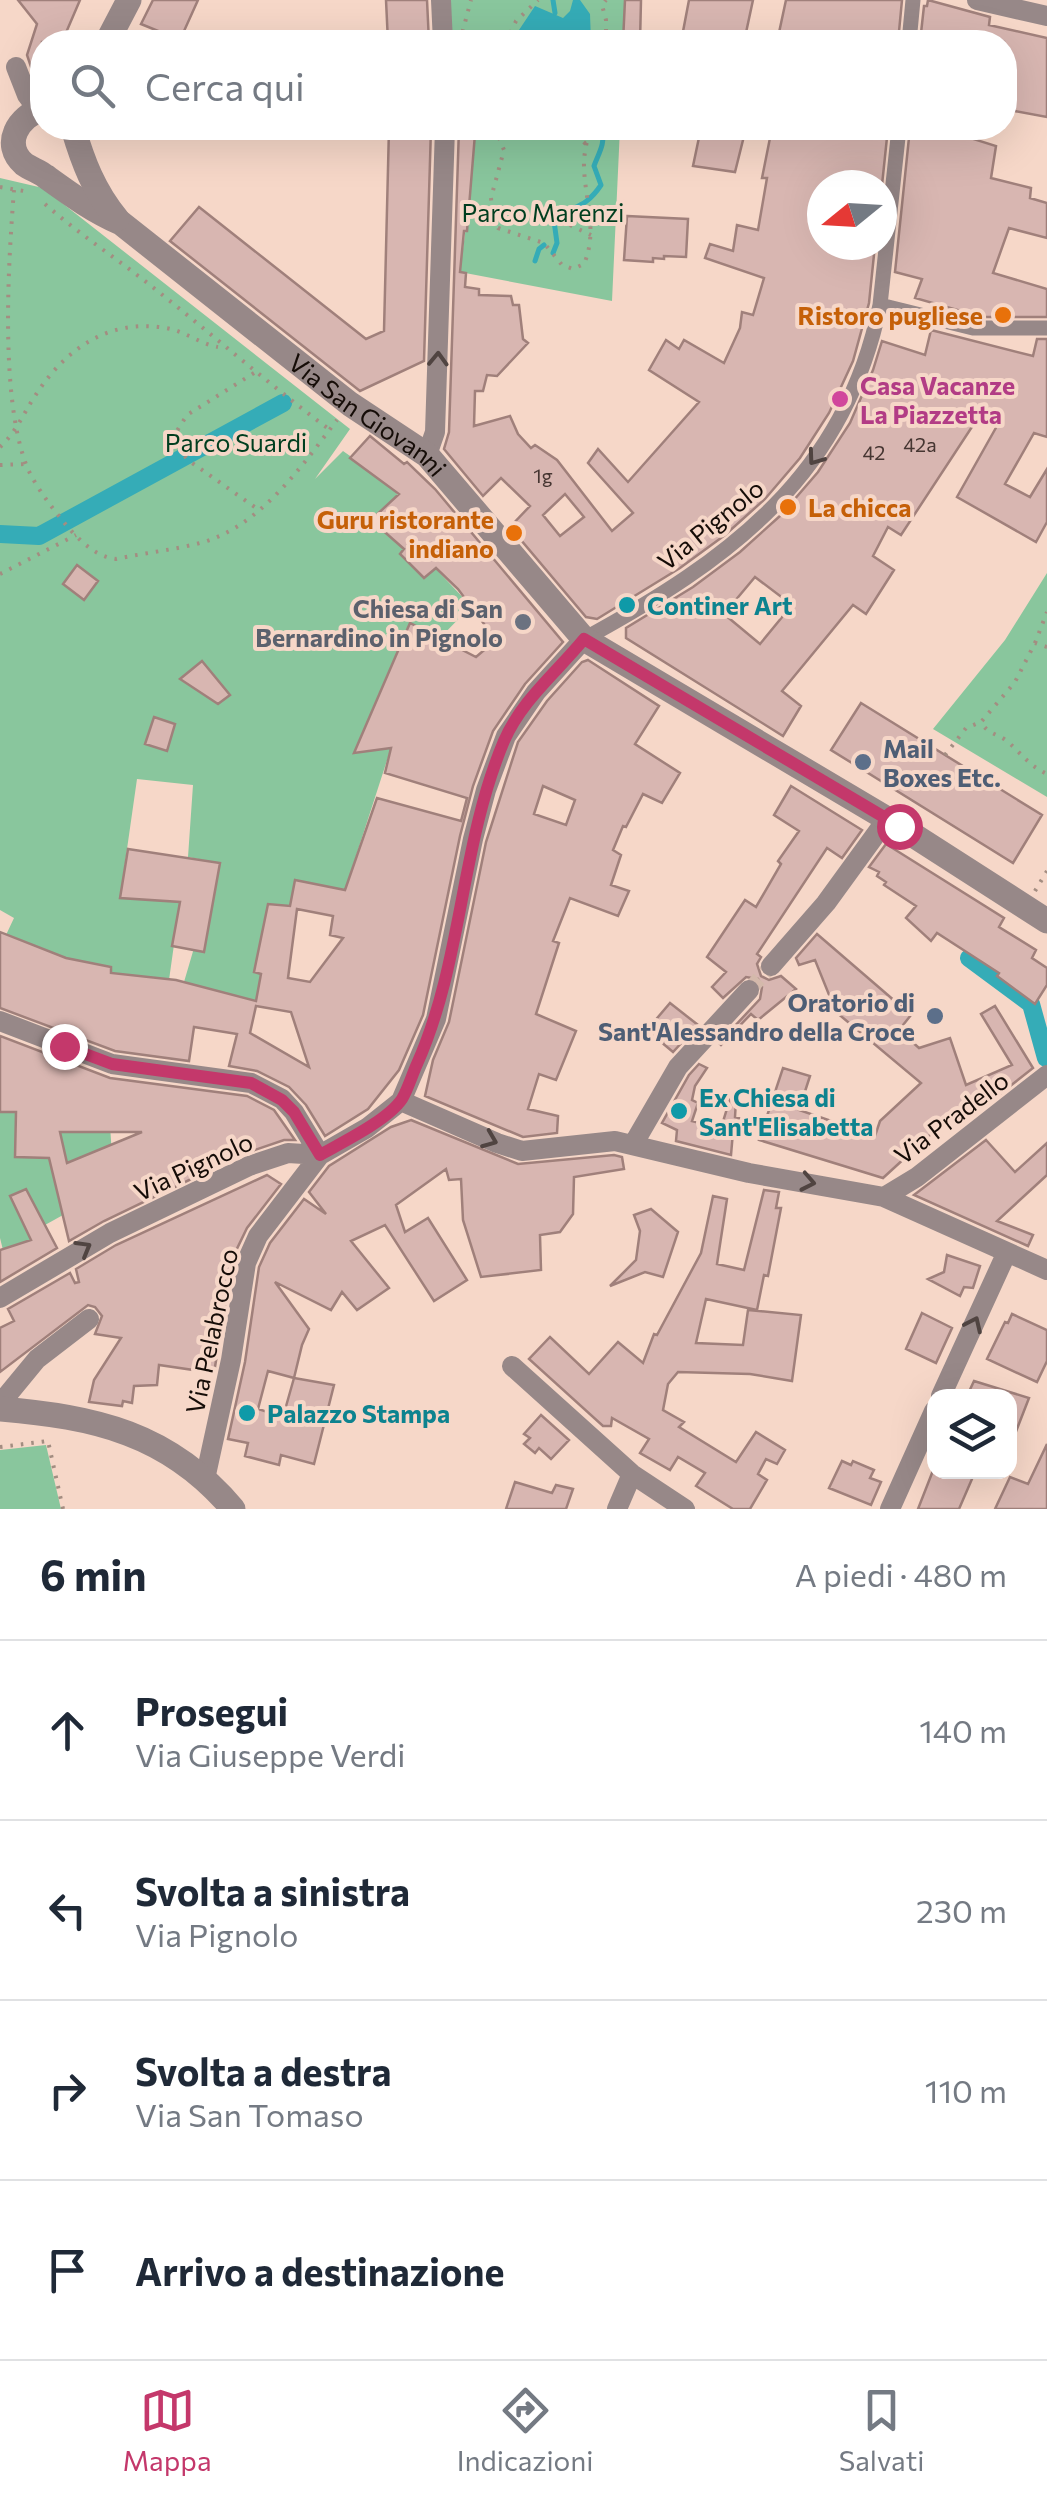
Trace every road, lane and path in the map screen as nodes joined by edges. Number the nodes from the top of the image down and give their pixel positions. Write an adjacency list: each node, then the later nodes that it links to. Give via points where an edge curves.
1 (129, 0): 9 (street)
2 (441, 0): 10 (street)
3 (471, 0): 11 (path)
4 (538, 0): 12 (path)
5 (913, 0): 14 (street)
6 (977, 0): 8 (street)
7 (601, 1): 13 (path)
8 (1047, 16)
9 (113, 30)
10 (442, 30)
11 (463, 30)
12 (512, 30)
13 (606, 30)
14 (909, 30)
15 (16, 66): 16 (street)
16 (30, 98)
17 (30, 115): 18 (street)
18 (8, 130): 27 (street)
19 (73, 140): 27 (street, Via San Giovanni, via 64,165)
20 (78, 140): 30 (street, Via San Giovanni, via 101,200)
21 (445, 140): 39 (street, one-way to 21, via 435,432)
22 (500, 140): 32 (path, via 504,150 490,209 498,228 544,243 568,269 584,264)
23 (581, 140): 26 (path)
24 (587, 140): 26 (path)
25 (898, 140): 33 (street, Via Pignolo)
26 (586, 145): 32 (path)
27 (21, 166): 30 (street, Via San Giovanni)
28 (0, 187): 29 (path)
29 (14, 190): 35 (path, via 40,200); 37 (path, via 8,366)
30 (120, 223): 39 (street, Via San Giovanni, via 350,404)
31 (570, 225): 32 (path)
32 (591, 234)
33 (880, 305): 34 (street, via 972,328); 46 (street, Via Pignolo, one-way to 46, via 842,420 778,505 673,588)
34 (1047, 328)
35 (222, 348): 36 (path); 37 (path, via 168,328 110,330 60,363)
36 (254, 373): 42 (path, via 330,430); 42 (path, via 186,415 175,434 188,460)
37 (16, 432): 38 (path); 40 (path)
38 (0, 447)
39 (427, 455): 46 (street, Via San Giovanni)
40 (26, 464): 41 (path); 43 (path)
41 (0, 466)
42 (259, 510): 43 (path, via 202,542 116,559 104,558)
43 (73, 532): 44 (path)
44 (0, 574)
45 (1047, 612): 47 (path)
46 (584, 639): 52 (street, Via San Giovanni); 58 (street, Via Pignolo, via 506,736 472,839 436,1019)
47 (1035, 643): 48 (path); 49 (path, via 1015,682)
48 (1047, 647)
49 (982, 722): 50 (path, via 966,728); 51 (path)
50 (945, 755)
51 (1047, 774)
52 (887, 819): 53 (street, Via San Giovanni); 54 (street)
53 (1047, 922)
54 (771, 966)
55 (749, 990): 59 (street, via 678,1067)
56 (0, 1020): 60 (street, via 112,1064 251,1083 294,1112)
57 (1047, 1075): 61 (street, Via Pradello)
58 (401, 1102): 59 (street, one-way to 59, via 522,1151); 60 (street, Via Pignolo)
59 (634, 1143): 61 (street, one-way to 61, via 749,1173)
60 (320, 1155): 64 (street, Via Pignolo, one-way to 60, via 110,1233 237,1172 288,1153); 72 (street, Via Pelabrocco, via 258,1236 246,1263)
61 (884, 1196): 62 (street)
62 (1007, 1252): 63 (street); 67 (street, one-way to 62)
63 (1047, 1270)
64 (0, 1298)
65 (88, 1320): 68 (street, via 38,1359)
66 (512, 1366): 71 (street)
67 (944, 1389)
68 (0, 1407): 72 (street, via 99,1422 158,1445)
69 (927, 1427): 77 (street)
70 (0, 1446): 73 (path, via 48,1441)
71 (632, 1474): 75 (street); 76 (street)
72 (205, 1479): 74 (street)
73 (64, 1509)
74 (233, 1509)
75 (618, 1509)
76 (685, 1509)
77 (890, 1509)

